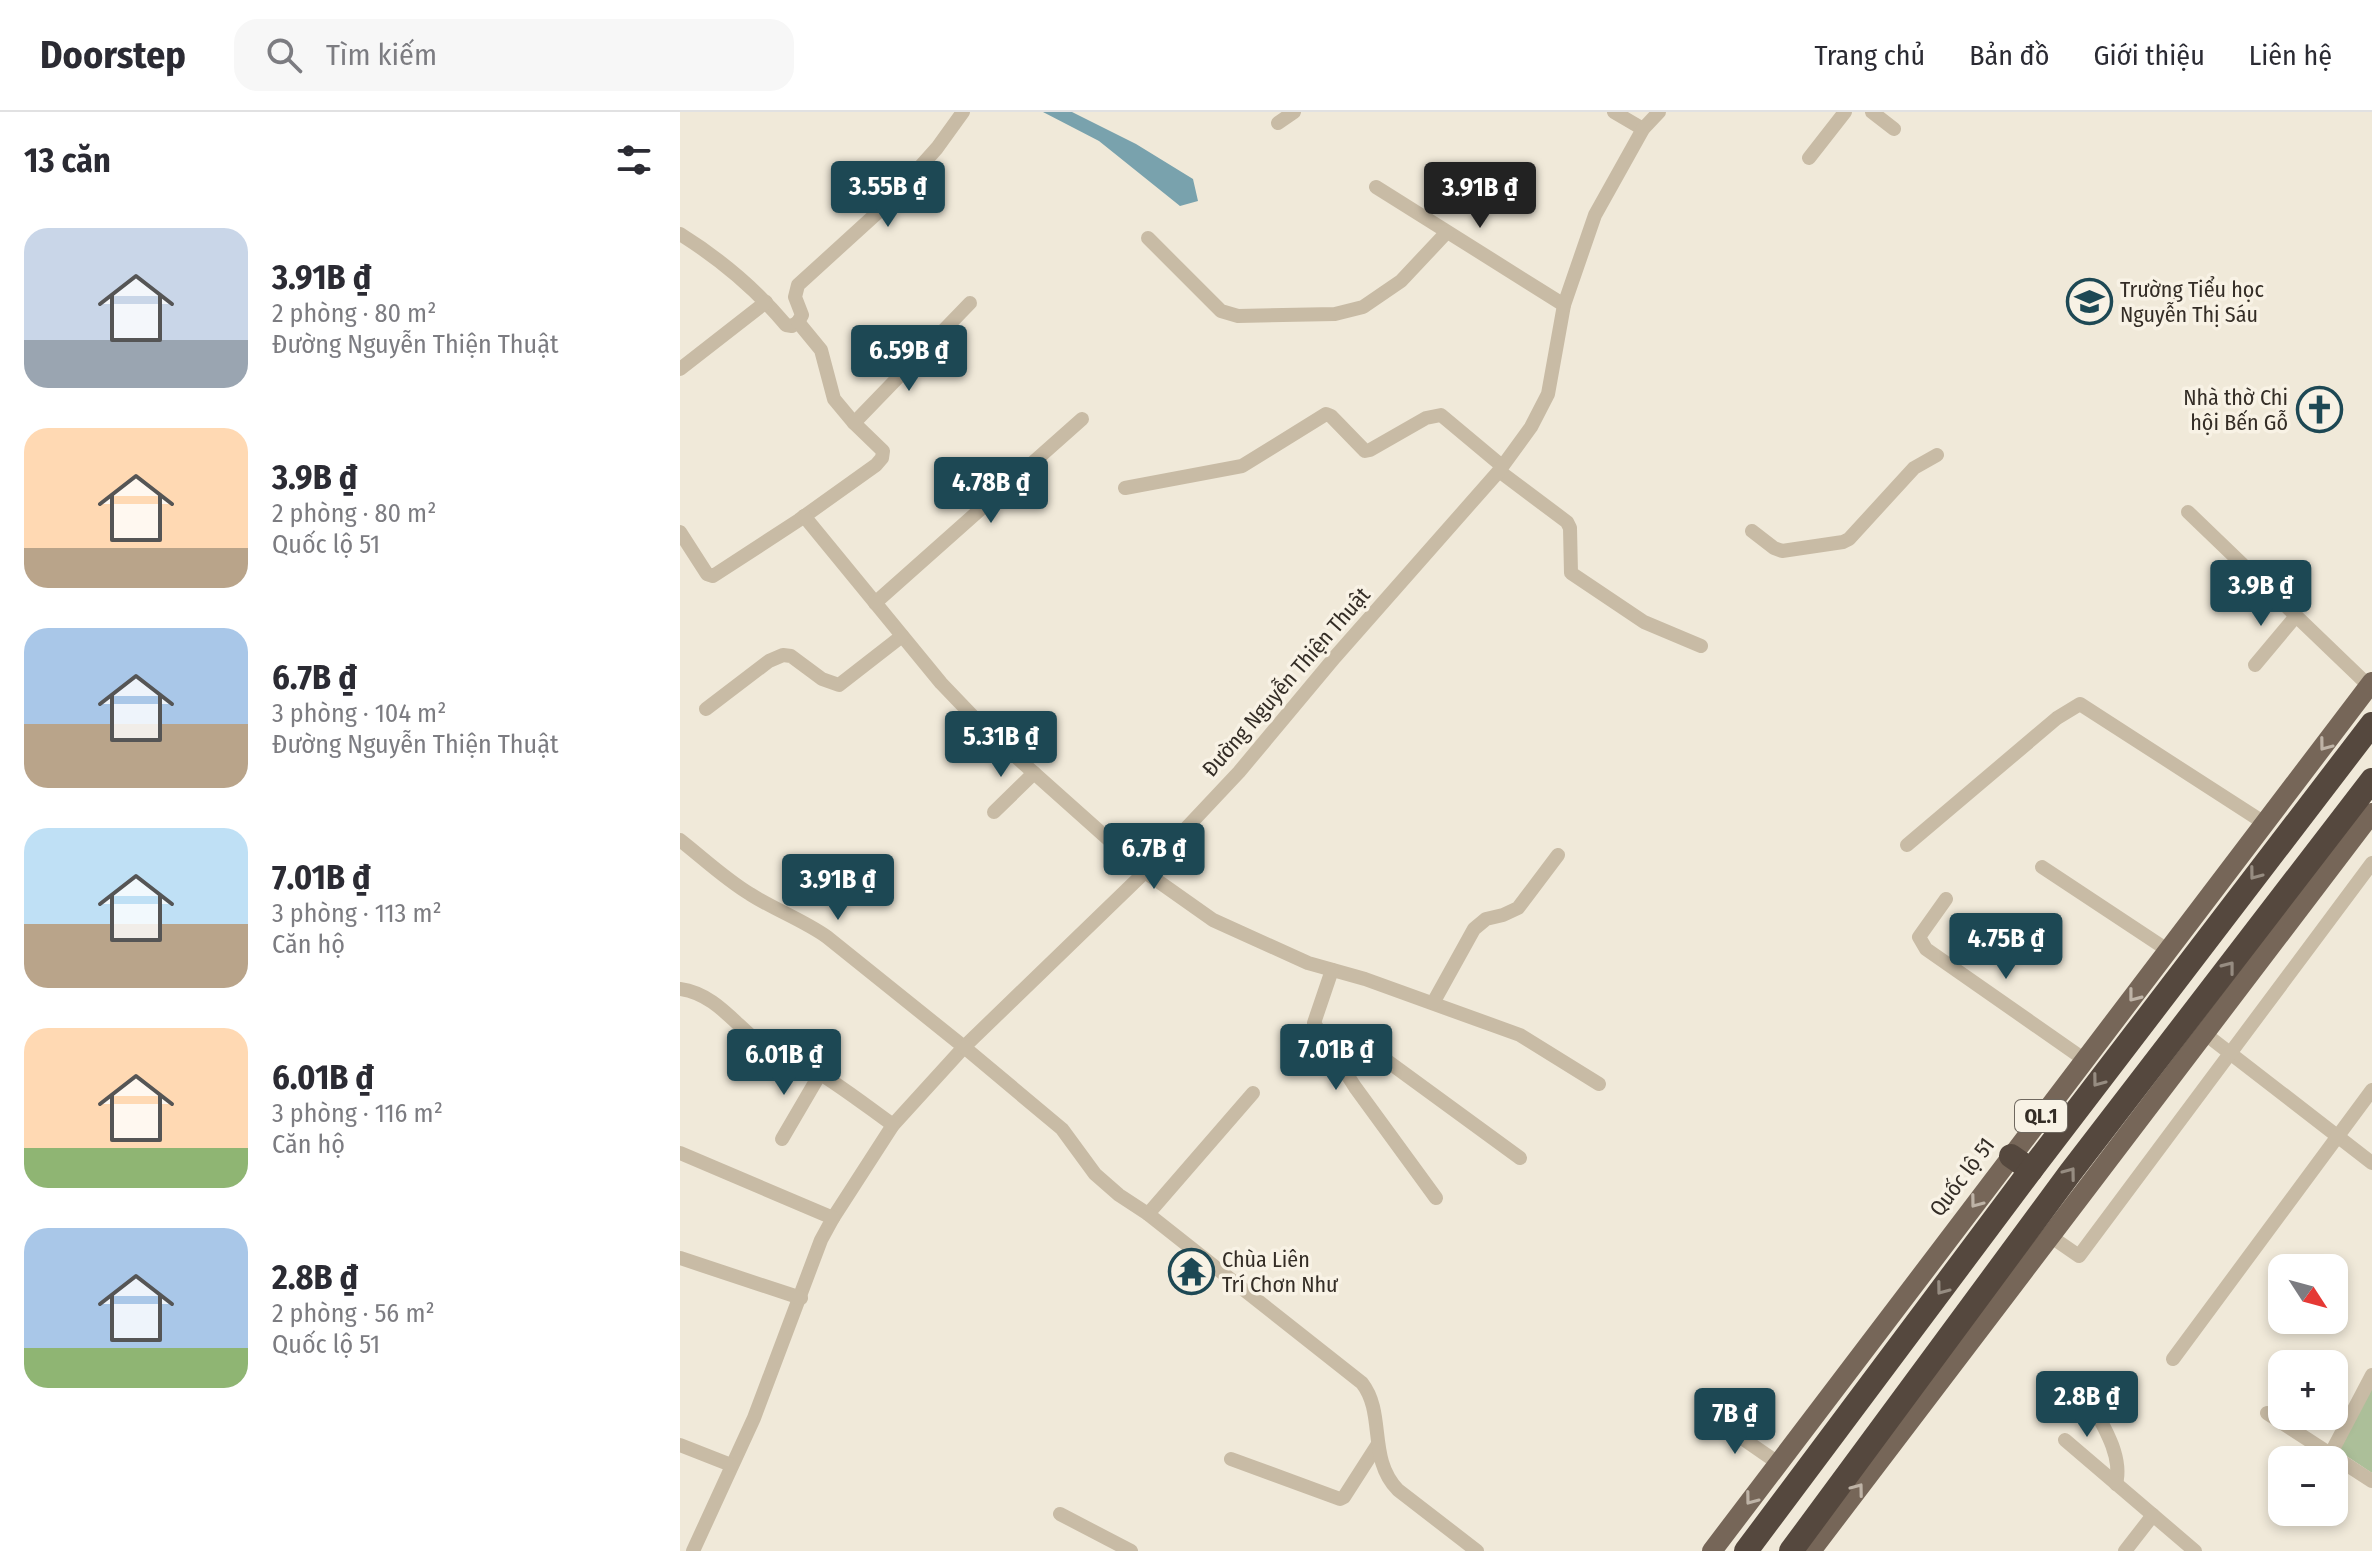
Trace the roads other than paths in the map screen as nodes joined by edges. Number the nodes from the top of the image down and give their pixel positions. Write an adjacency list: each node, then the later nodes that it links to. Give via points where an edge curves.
1 (963, 112): 18 (street, via 887,204 798,285)
2 (1294, 112): 7 (street)
3 (1614, 112): 8 (street)
4 (1659, 112): 8 (street, Đường Nguyễn Thiện Thuật)
5 (1845, 112): 10 (street)
6 (1872, 112): 9 (street)
7 (1278, 123)
8 (1643, 129): 17 (street, Đường Nguyễn Thiện Thuật, via 1595,215)
9 (1894, 129)
10 (1809, 158)
11 (1376, 187): 12 (street)
12 (1447, 232): 14 (street, via 1401,281 1363,307 1335,314 1238,316 1221,311); 17 (street)
13 (680, 234): 15 (street)
14 (1148, 238)
15 (766, 302): 18 (street, via 786,325); 19 (street)
16 (970, 303): 21 (street)
17 (1564, 305): 23 (street, Đường Nguyễn Thiện Thuật, via 1548,394)
18 (798, 322): 21 (street, via 821,350 834,399)
19 (680, 369)
20 (1082, 419): 29 (street)
21 (854, 423): 26 (street, via 883,451 882,458)
22 (1937, 455): 27 (street, via 1914,468 1843,542 1782,551)
23 (1501, 468): 24 (street, via 1441,415 1365,451 1326,414 1242,466); 32 (street, via 1567,522 1571,573 1644,622); 47 (street, Đường Nguyễn Thiện Thuật, via 1239,772)
24 (1125, 488)
25 (2188, 512): 30 (street)
26 (804, 516): 28 (street, via 713,576); 29 (street)
27 (1752, 531)
28 (680, 532)
29 (875, 603): 31 (street)
30 (2296, 616): 33 (street); 34 (street)
31 (902, 636): 35 (street, via 839,685 783,655); 37 (street, via 987,731)
32 (1701, 646)
33 (2255, 665)
34 (2370, 684): 41 (main road, Quốc lộ 51 / QL.1, one-way to 41)
35 (706, 709)
36 (2372, 724): 41 (highway, Quốc lộ 51 / QL.1)
37 (1034, 773): 39 (street); 47 (street)
38 (2372, 780): 98 (highway, QL.1, one-way to 38, via 2070,1173)
39 (994, 812)
40 (2372, 813): 53 (main road)
41 (2275, 830): 43 (street, via 2080,704); 49 (main road, Quốc lộ 51 / QL.1); 67 (highway, Quốc lộ 51 / QL.1, one-way to 67)
42 (680, 840): 54 (street, via 746,892 827,937)
43 (1907, 845)
44 (1558, 855): 52 (street, via 1518,908 1474,929)
45 (2372, 863): 55 (street)
46 (2042, 867): 49 (street)
47 (1145, 872): 50 (street, via 1213,920); 54 (street, Đường Nguyễn Thiện Thuật)
48 (1946, 899): 57 (street, via 1919,937 1926,949)
49 (2169, 951): 57 (main road, Quốc lộ 51 / QL.1, one-way to 57)
50 (1332, 970): 52 (street); 56 (street, via 1314,1023)
51 (680, 989): 58 (street, via 709,999 762,1045)
52 (1433, 1003): 59 (street, via 1520,1035)
53 (2204, 1033): 55 (street); 72 (main road)
54 (964, 1047): 62 (street, Đường Nguyễn Thiện Thuật); 70 (street, via 1062,1129 1107,1185)
55 (2230, 1053): 63 (street); 72 (street, via 2079,1256)
56 (1337, 1059): 66 (street, via 1379,1055); 69 (street)
57 (2085, 1060): 67 (main road, Quốc lộ 51 / QL.1)
58 (820, 1074): 62 (street); 64 (street)
59 (1599, 1084)
60 (2372, 1090): 63 (street)
61 (1253, 1093): 70 (street)
62 (893, 1125): 71 (street, Đường Nguyễn Thiện Thuật)
63 (2338, 1136): 68 (street); 75 (street)
64 (782, 1139)
65 (680, 1153): 71 (street)
66 (1520, 1158)
67 (2021, 1163): 86 (main road, Quốc lộ 51 / QL.1, one-way to 86); 97 (highway, Quốc lộ 51 / QL.1, one-way to 97)
68 (2372, 1163)
69 (1436, 1198)
70 (1148, 1214): 81 (street, via 1362,1383 1370,1394)
71 (833, 1218): 74 (street, Đường Nguyễn Thiện Thuật)
72 (2050, 1236): 99 (main road, one-way to 72)
73 (680, 1258): 74 (street)
74 (801, 1298): 87 (street, Đường Nguyễn Thiện Thuật)
75 (2173, 1359)
76 (2372, 1375): 84 (street)
77 (2085, 1392): 90 (street, via 2111,1444)
78 (2267, 1413): 83 (street)
79 (1713, 1418): 86 (street)
80 (2065, 1440): 90 (street)
81 (1378, 1444): 85 (street, via 1340,1499); 95 (street, via 1387,1478 1398,1490)
82 (680, 1445): 87 (street)
83 (2320, 1446)
84 (2335, 1446)
85 (1231, 1459)
86 (1778, 1463): 96 (main road, Quốc lộ 51 / QL.1, one-way to 96)
87 (731, 1465): 93 (street, Đường Nguyễn Thiện Thuật)
88 (2348, 1465): 89 (street)
89 (2372, 1481)
90 (2116, 1484): 92 (street)
91 (1060, 1514): 94 (street)
92 (2153, 1515): 100 (street); 101 (street)
93 (693, 1551)
94 (1131, 1551)
95 (1477, 1551)
96 (1712, 1551)
97 (1746, 1551)
98 (1791, 1551)
99 (1811, 1551)
100 (2125, 1551)
101 (2195, 1551)

